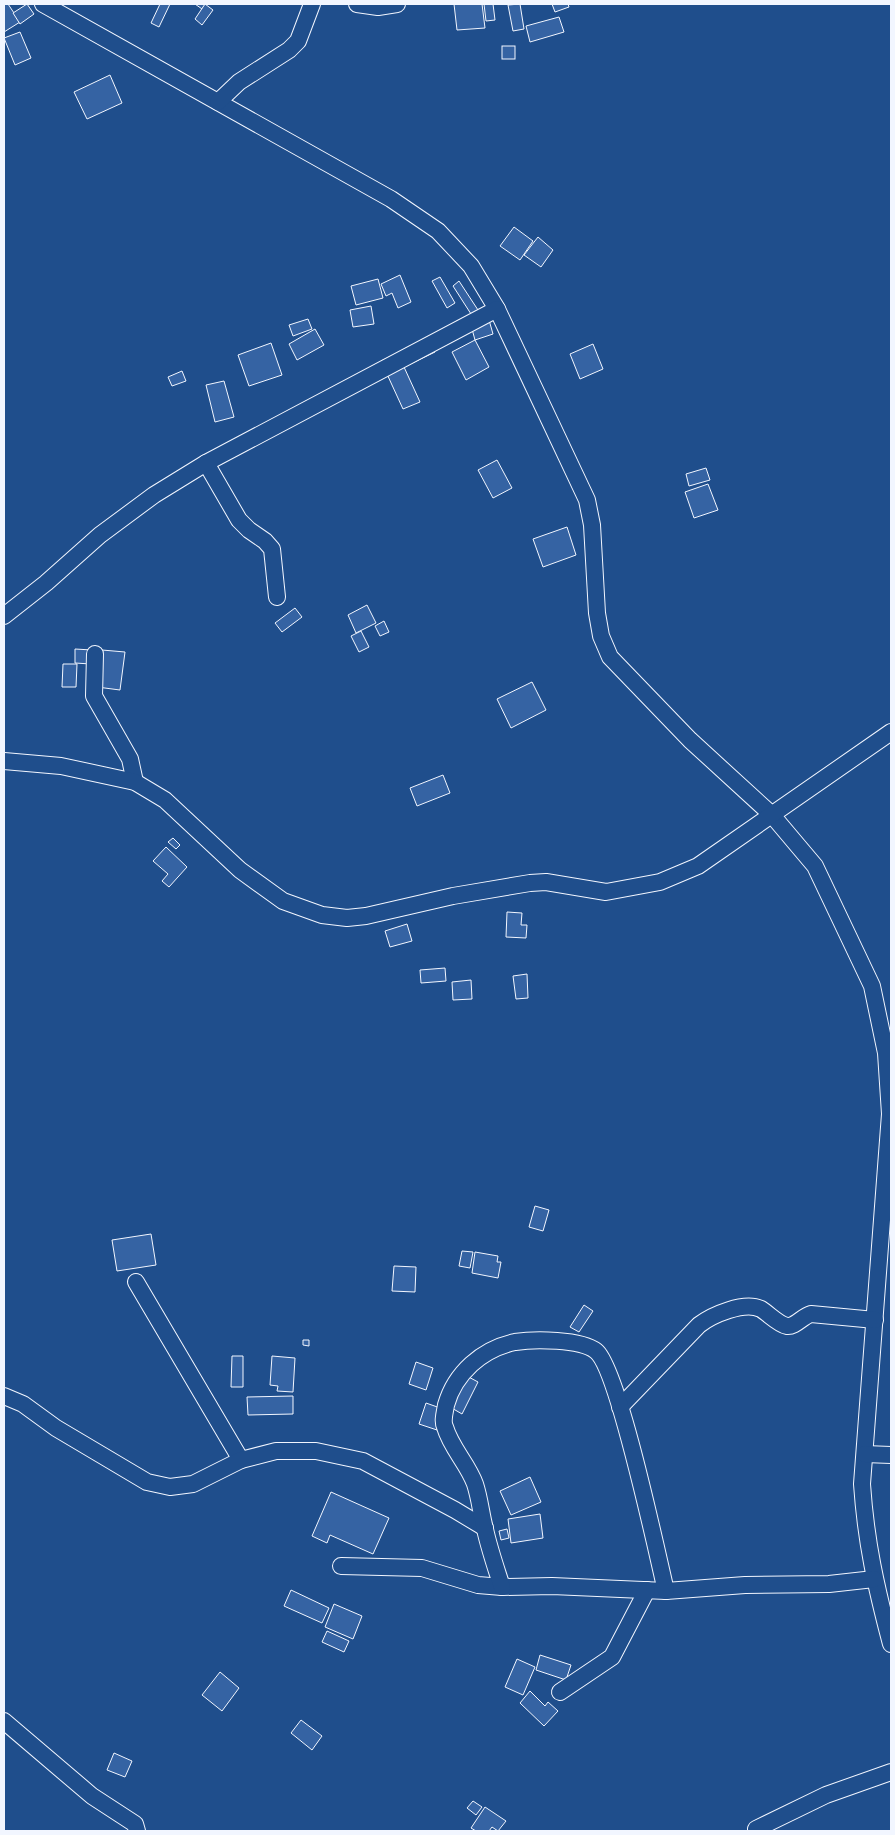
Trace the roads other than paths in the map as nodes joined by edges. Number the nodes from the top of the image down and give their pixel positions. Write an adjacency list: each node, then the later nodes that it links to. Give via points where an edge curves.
1 (43, 4): 5 (street)
2 (312, 4): 5 (street, via 294,46 239,82)
3 (358, 4): 4 (street, via 378,7)
4 (397, 4)
5 (218, 102): 6 (street, via 391,200 438,231 471,266)
6 (497, 308): 7 (street); 14 (street, via 587,500 592,526 597,614 601,636 610,657 690,740)
7 (206, 463): 8 (street, via 239,520 272,549); 9 (street, via 154,495 100,535)
8 (277, 597)
9 (4, 616)
10 (95, 654): 13 (street, via 94,696 130,759)
11 (891, 732): 14 (street)
12 (4, 761): 13 (street, via 62,766)
13 (135, 782): 14 (street, via 165,800 240,870 283,901 322,915 347,918 530,883 546,882 606,892 660,882 698,866)
14 (772, 815): 16 (street, via 815,866 842,919 872,986 886,1053 890,1114)
15 (136, 1282): 21 (street)
16 (875, 1320): 18 (street, via 811,1314 787,1326 750,1306 713,1317 699,1326); 19 (street)
17 (4, 1396): 21 (street, via 23,1404 56,1428 147,1482 170,1487 193,1484)
18 (620, 1407): 22 (street, via 606,1365 596,1352 576,1342 517,1342 498,1347 487,1352 456,1378 448,1398 444,1427 474,1482); 27 (street)
19 (864, 1454): 20 (street); 24 (street, via 862,1484 866,1536)
20 (891, 1455)
21 (241, 1460): 22 (street, via 276,1451 308,1451 363,1461)
22 (485, 1528): 25 (street)
23 (340, 1566): 25 (street, via 422,1568 478,1585)
24 (874, 1580): 27 (street); 28 (street)
25 (502, 1587): 26 (street)
26 (647, 1590): 27 (street); 29 (street, via 612,1657)
27 (666, 1591)
28 (891, 1644)
29 (560, 1692)
30 (4, 1721): 33 (street, via 92,1796 135,1824)
31 (891, 1772): 32 (street, via 826,1795)
32 (756, 1830)
33 (137, 1831)

